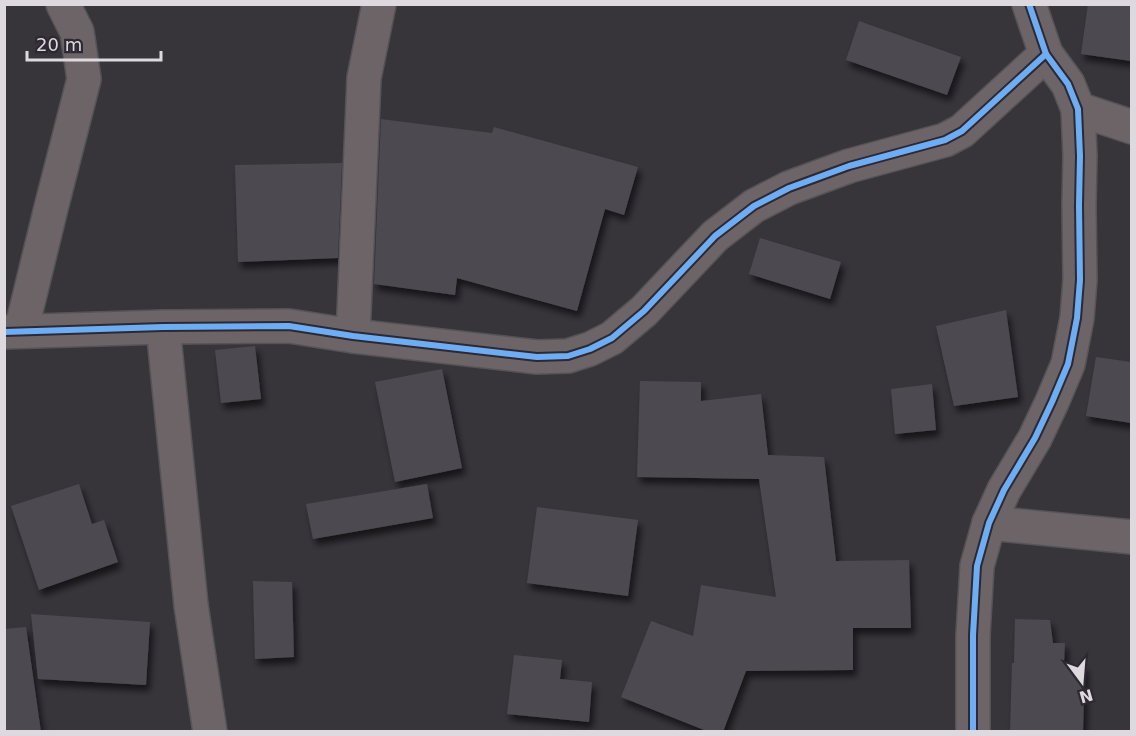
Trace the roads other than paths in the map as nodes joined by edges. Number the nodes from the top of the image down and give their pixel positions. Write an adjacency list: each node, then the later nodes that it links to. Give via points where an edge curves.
1 (63, 4): 8 (street, via 77,32 84,79)
2 (379, 4): 9 (street, via 364,78)
3 (1029, 4): 4 (street)
4 (1046, 54): 5 (street, via 1068,84); 9 (street, via 962,131 945,140 849,166 789,188 754,206 715,236 644,311 612,338 590,349 568,356 537,357)
5 (1078, 109): 6 (street); 10 (street, via 1080,280 1068,364 1035,438)
6 (1131, 127)
7 (163, 327): 8 (street); 9 (street, via 288,326); 12 (street, via 191,605)
8 (13, 332)
9 (353, 336)
10 (989, 523): 11 (street); 13 (street, via 977,566)
11 (1131, 537)
12 (210, 732)
13 (973, 732)

